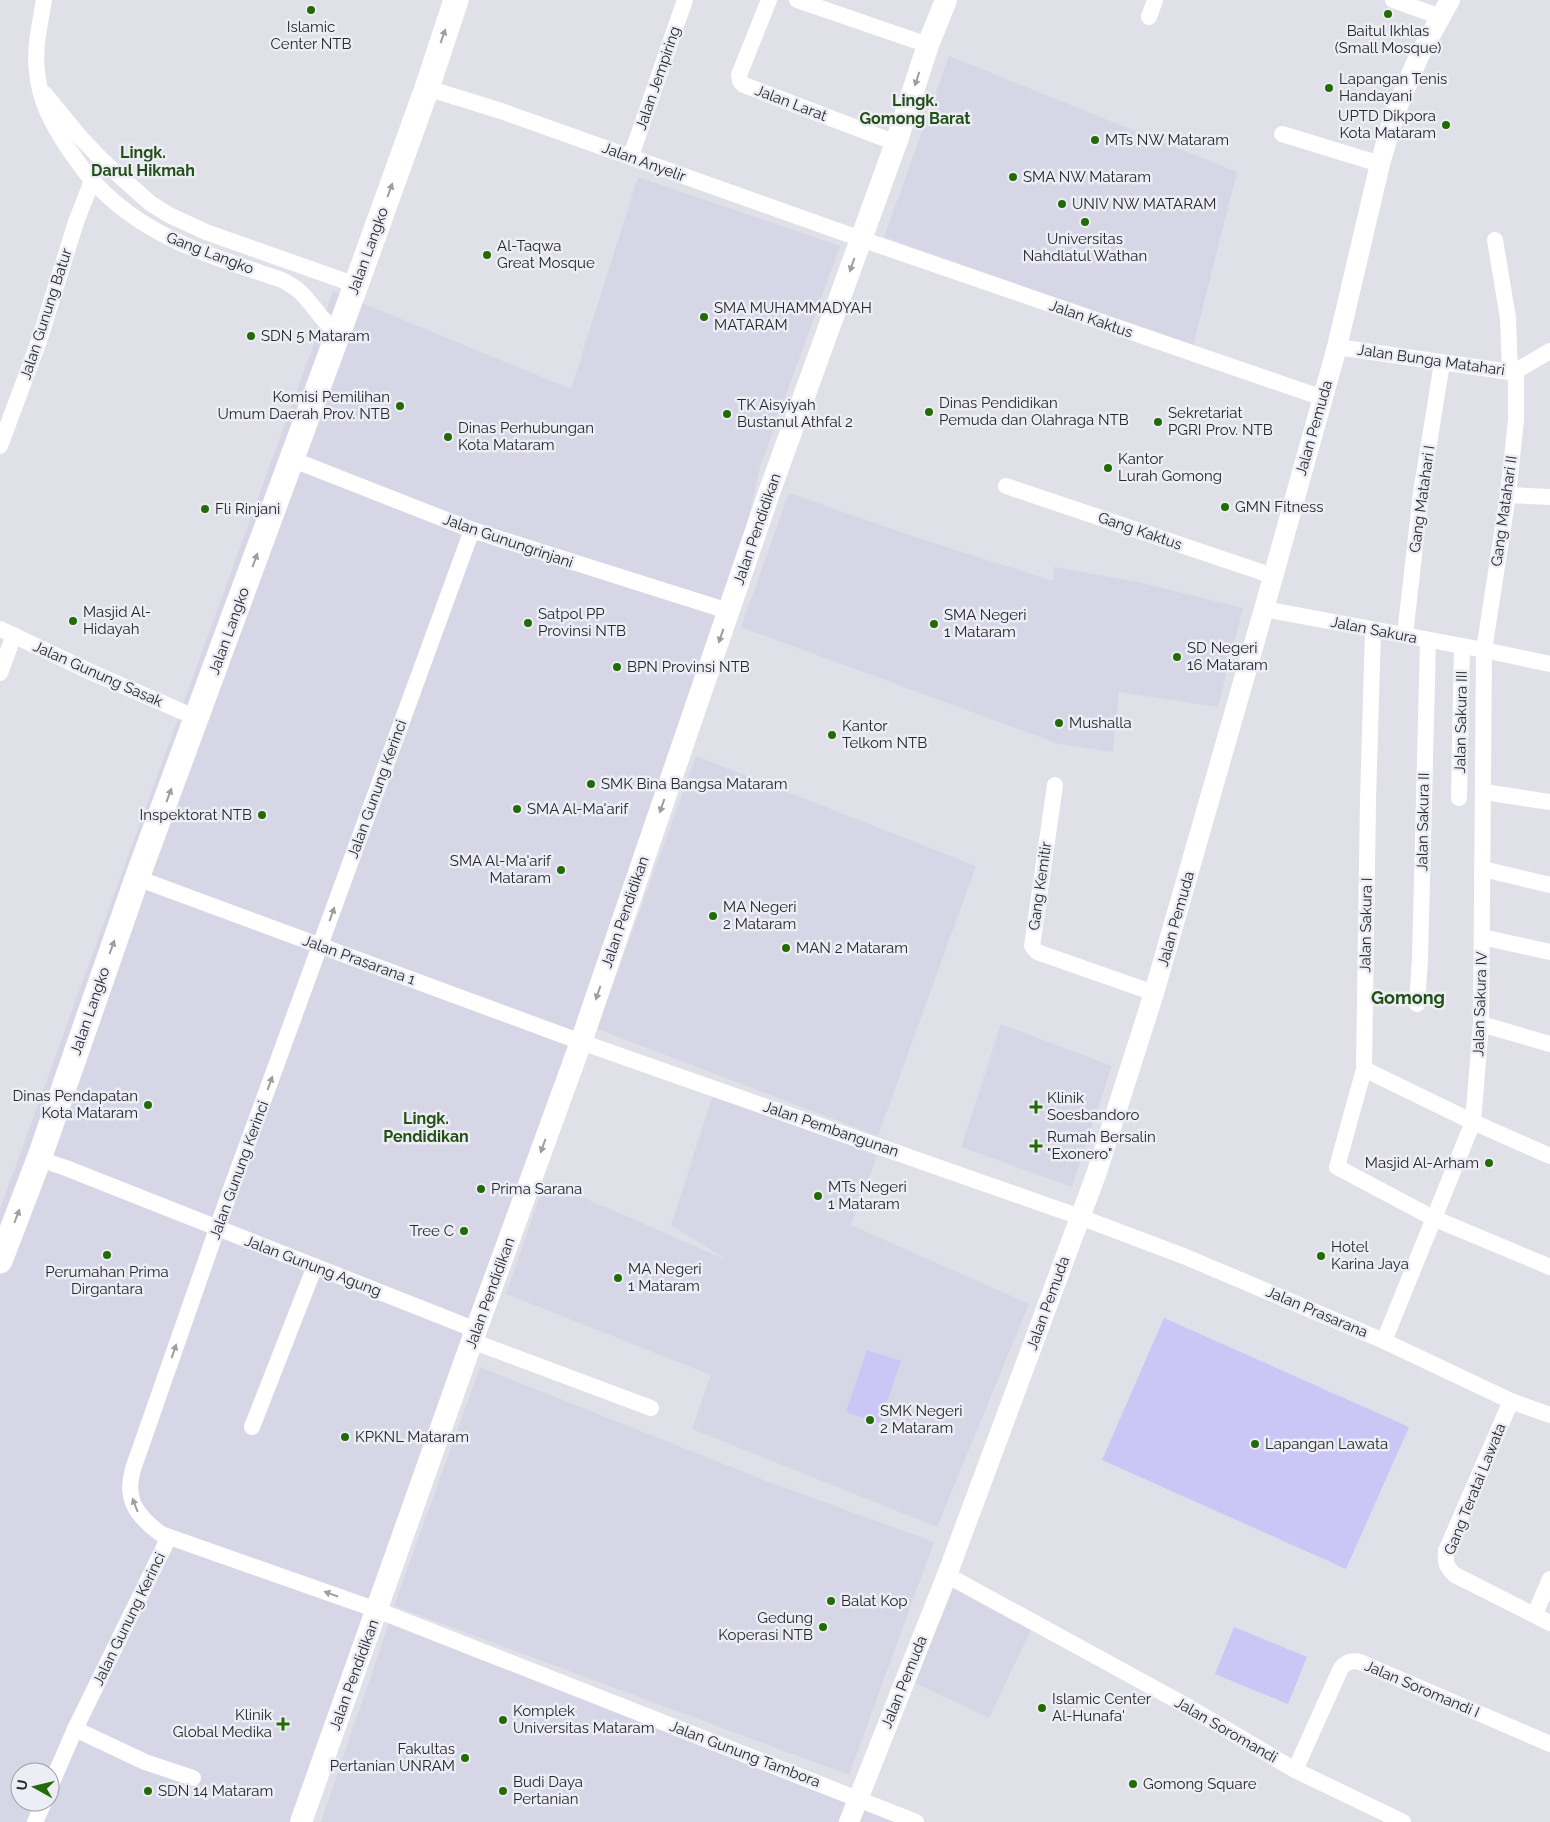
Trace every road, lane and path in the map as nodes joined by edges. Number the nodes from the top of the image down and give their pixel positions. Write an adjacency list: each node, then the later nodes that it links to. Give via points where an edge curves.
1 (44, 0): 13 (street, Gang Langko, via 36,52)
2 (456, 0): 12 (main road, Jalan Langko, one-way to 2)
3 (685, 0): 16 (street, Jalan Jempiring)
4 (769, 0): 15 (street, Jalan Larat, via 739,75 740,81)
5 (796, 0): 11 (street)
6 (946, 0): 11 (main road, Jalan Pendidikan)
7 (1155, 0): 10 (street)
8 (1393, 0): 9 (street)
9 (1445, 9): 17 (street, Jalan Pemuda, via 1419,56 1394,115)
10 (1149, 17)
11 (928, 45): 15 (main road, Jalan Pendidikan, one-way to 15)
12 (427, 88): 16 (street, Jalan Anyelir); 21 (main road, Jalan Langko, one-way to 12)
13 (40, 89): 18 (street, Gang Langko, via 53,124); 21 (street, via 92,149 150,203 169,215 206,232)
14 (1282, 134): 17 (street)
15 (896, 143): 19 (main road, Jalan Pendidikan)
16 (631, 156): 19 (street, Jalan Anyelir)
17 (1380, 164): 23 (street, Jalan Pemuda)
18 (92, 181): 22 (street, Gang Langko, via 121,207 167,238 295,287); 28 (street, Jalan Gunung Batur)
19 (861, 239): 27 (street, Jalan Kaktus); 36 (main road, Jalan Pendidikan, one-way to 36)
20 (1495, 240): 26 (street, Gang Matahari II)
21 (356, 285): 22 (main road, Jalan Langko)
22 (338, 334): 29 (main road, Jalan Langko)
23 (1337, 347): 25 (street, Jalan Bunga Matahari); 27 (street, Jalan Pemuda)
24 (1550, 351): 26 (street, Jalan Bunga Matahari)
25 (1442, 363): 26 (street, Jalan Bunga Matahari); 39 (street, Gang Matahari I, via 1421,493)
26 (1513, 371): 31 (street, Gang Matahari II, via 1516,420)
27 (1322, 398): 34 (street, Jalan Pemuda)
28 (0, 446)
29 (291, 459): 33 (street, Jalan Gunungrinjani); 45 (main road, Jalan Langko, one-way to 29)
30 (1006, 486): 34 (street, Gang Kaktus)
31 (1508, 495): 32 (street); 42 (street, Gang Matahari II)
32 (1550, 497)
33 (472, 530): 36 (street, Jalan Gunungrinjani); 54 (street, Jalan Gunung Kerinci, one-way to 33)
34 (1273, 576): 35 (street, Jalan Pemuda)
35 (1264, 609): 37 (street, Jalan Sakura); 56 (street, Jalan Pemuda)
36 (728, 611): 59 (main road, Jalan Pendidikan, one-way to 59)
37 (1373, 630): 39 (street, Jalan Sakura); 61 (street, Jalan Sakura I)
38 (7, 632): 44 (street); 45 (street, Jalan Gunung Sasak)
39 (1405, 635): 40 (street, Jalan Sakura)
40 (1428, 640): 41 (street, Jalan Sakura); 57 (street, Jalan Sakura II)
41 (1462, 646): 42 (street, Jalan Sakura); 48 (street, Jalan Sakura III)
42 (1484, 650): 43 (street, Jalan Sakura); 47 (street, Jalan Sakura IV)
43 (1550, 664)
44 (0, 673)
45 (197, 718): 51 (main road, Jalan Langko, one-way to 45)
46 (1055, 785): 56 (street, Gang Kemitir, via 1032,946 1037,952)
47 (1484, 792): 49 (street); 50 (street, Jalan Sakura IV)
48 (1459, 798)
49 (1550, 802)
50 (1483, 869): 52 (street); 53 (street, Jalan Sakura IV)
51 (137, 878): 54 (street, Jalan Prasarana 1); 64 (main road, Jalan Langko, one-way to 51)
52 (1550, 885)
53 (1482, 937): 55 (street); 58 (street, Jalan Sakura IV)
54 (320, 946): 59 (street, Jalan Prasarana 1); 67 (street, Jalan Gunung Kerinci, one-way to 54)
55 (1550, 952)
56 (1154, 993): 65 (street, Jalan Pemuda)
57 (1417, 1004)
58 (1480, 1024): 60 (street); 62 (street, Jalan Sakura IV)
59 (581, 1042): 65 (street, Jalan Pembangunan); 71 (main road, Jalan Pendidikan, one-way to 71)
60 (1550, 1044)
61 (1364, 1069): 62 (street); 66 (street, Jalan Sakura I, via 1337,1167)
62 (1473, 1122): 63 (street); 66 (street, Jalan Sakura IV)
63 (1550, 1156)
64 (39, 1159): 67 (street, Jalan Gunung Agung); 68 (main road, Jalan Langko, one-way to 64)
65 (1080, 1217): 72 (street, Jalan Prasarana, via 1186,1257); 78 (street, Jalan Pemuda)
66 (1433, 1218): 70 (street); 72 (street, Jalan Sakura IV)
67 (218, 1228): 69 (street, Jalan Gunung Agung); 77 (street, Jalan Gunung Kerinci, one-way to 67, via 151,1527 137,1512 131,1494 131,1475)
68 (0, 1262)
69 (315, 1266): 71 (street, Jalan Gunung Agung); 76 (street)
70 (1550, 1267)
71 (474, 1335): 74 (street, Jalan Gunung Agung); 80 (main road, Jalan Pendidikan)
72 (1384, 1341): 73 (street, Jalan Prasarana)
73 (1511, 1401): 75 (street, Jalan Prasarana); 81 (street, Gang Teratai Lawata, via 1446,1551 1445,1560 1455,1574)
74 (651, 1408)
75 (1550, 1415)
76 (252, 1427)
77 (169, 1537): 80 (street, Jalan Gunung Tambora, one-way to 77); 83 (street, Jalan Gunung Kerinci)
78 (947, 1575): 86 (street, Jalan Soromandi, via 1185,1705); 88 (street, Jalan Pemuda)
79 (1550, 1580): 81 (street)
80 (377, 1610): 88 (street, Jalan Gunung Tambora); 89 (main road, Jalan Pendidikan)
81 (1535, 1614): 82 (street)
82 (1550, 1623)
83 (75, 1729): 85 (street, Jalan Gunung Kerinci); 87 (street, via 146,1762)
84 (1550, 1744): 86 (street, Jalan Soromandi I, via 1352,1661 1342,1668)
85 (60, 1764)
86 (1295, 1770): 92 (street, Jalan Soromandi)
87 (193, 1778)
88 (858, 1798): 90 (street, Jalan Pemuda); 91 (street, Jalan Gunung Tambora)
89 (301, 1822)
90 (849, 1822)
91 (916, 1822)
92 (1403, 1822)

